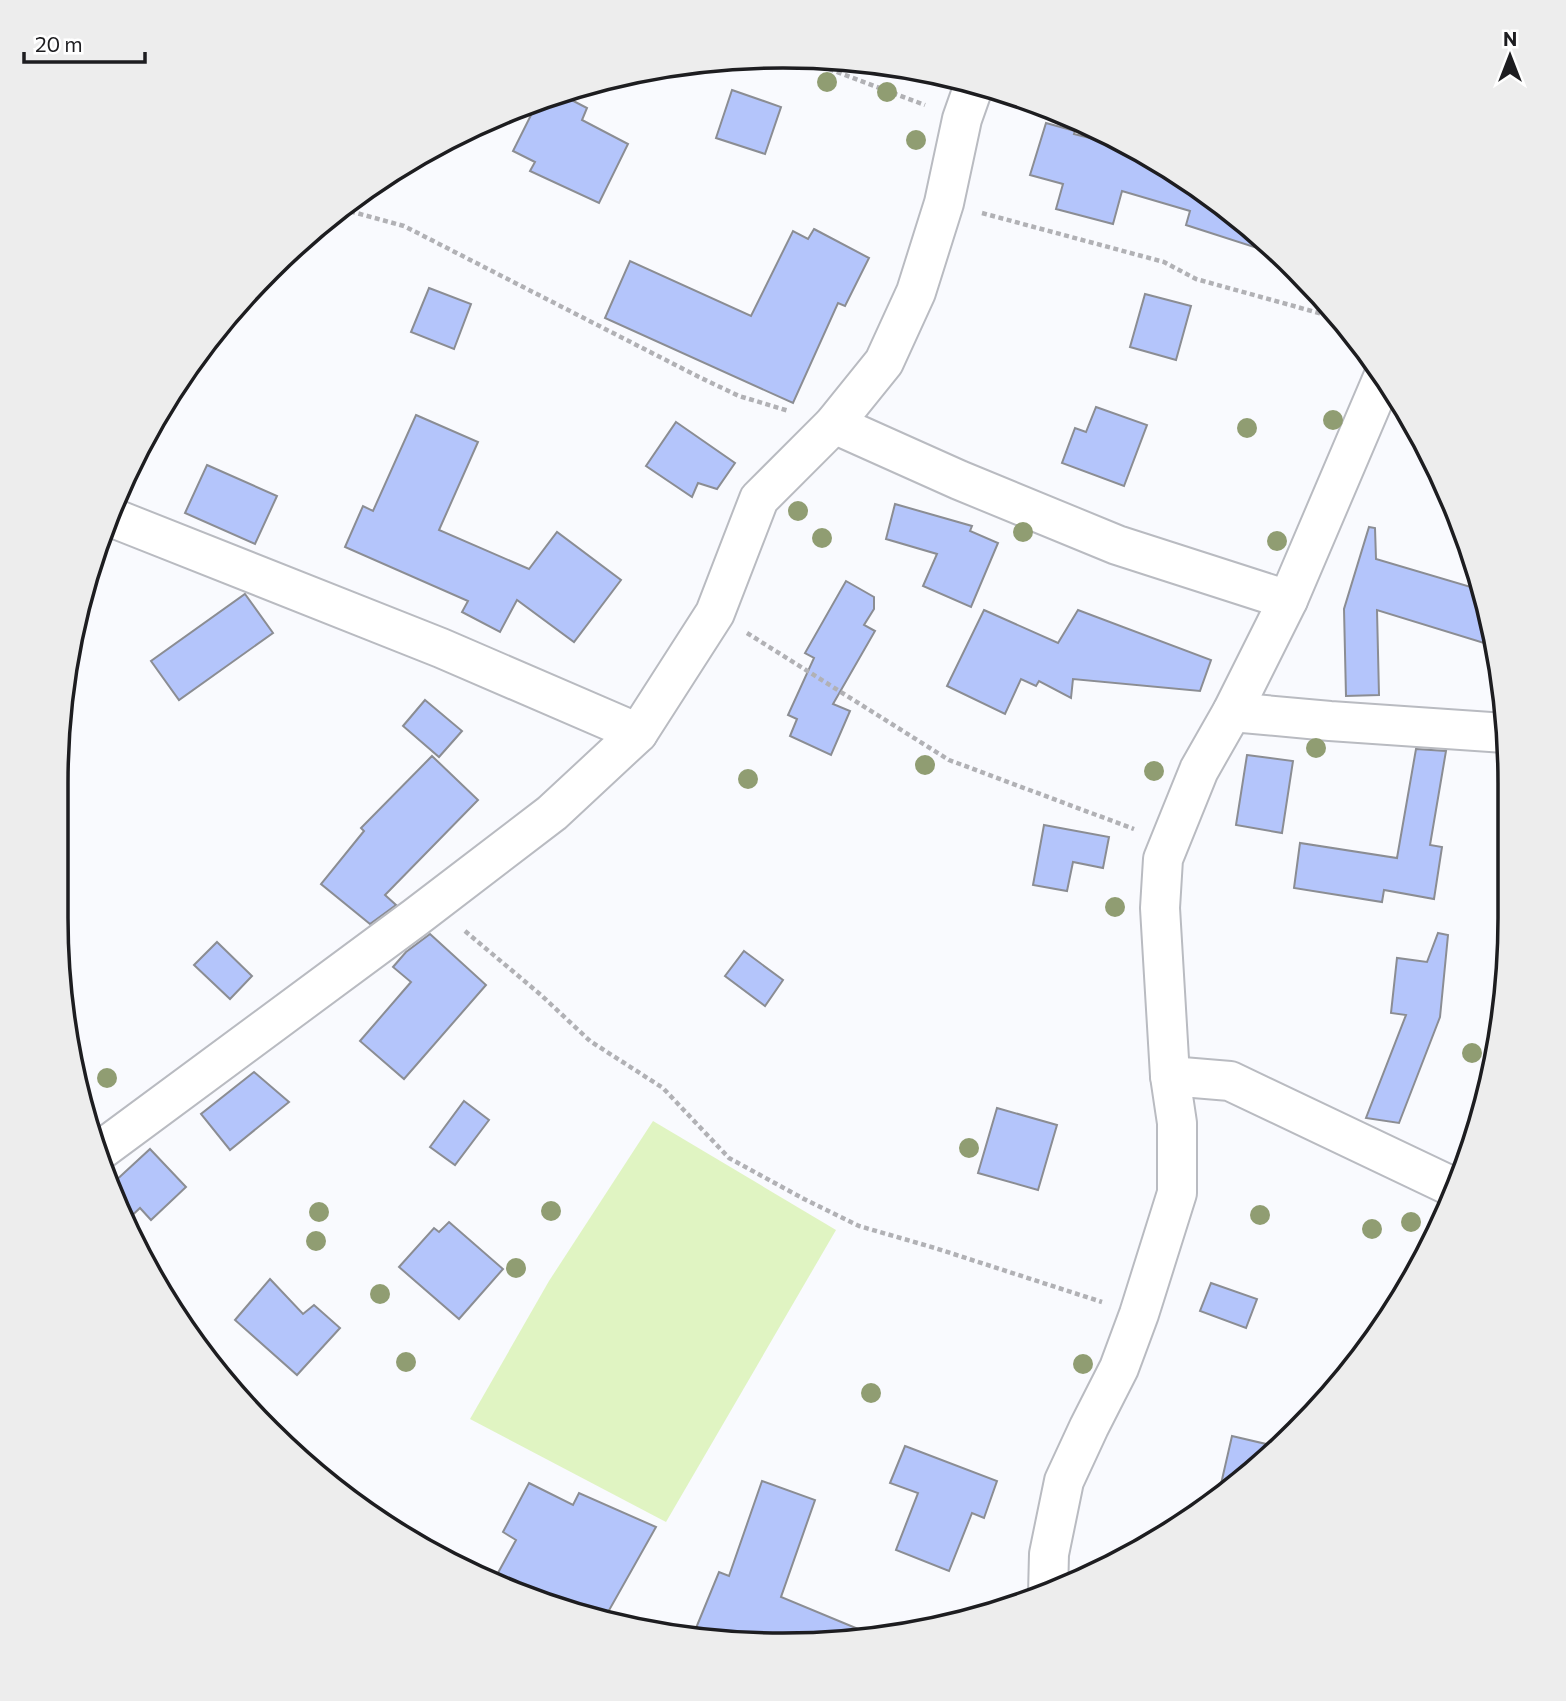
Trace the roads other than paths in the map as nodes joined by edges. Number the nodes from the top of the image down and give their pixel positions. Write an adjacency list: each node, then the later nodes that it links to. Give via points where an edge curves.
1 (968, 102): 3 (street, via 944,203 916,292 884,362)
2 (1378, 388): 5 (street)
3 (834, 424): 5 (street, via 1117,545); 8 (street, via 760,499 715,613)
4 (119, 520): 8 (street, via 441,648)
5 (1289, 600): 6 (street)
6 (1232, 712): 7 (street); 9 (street, via 1199,770 1163,859 1160,908)
7 (1496, 732)
8 (638, 733): 10 (street, via 552,813)
9 (1170, 1076): 11 (street, via 1230,1081); 12 (street, via 1177,1123 1177,1193 1119,1368 1064,1481 1049,1554)
10 (105, 1146)
11 (1446, 1184)
12 (1048, 1581)

